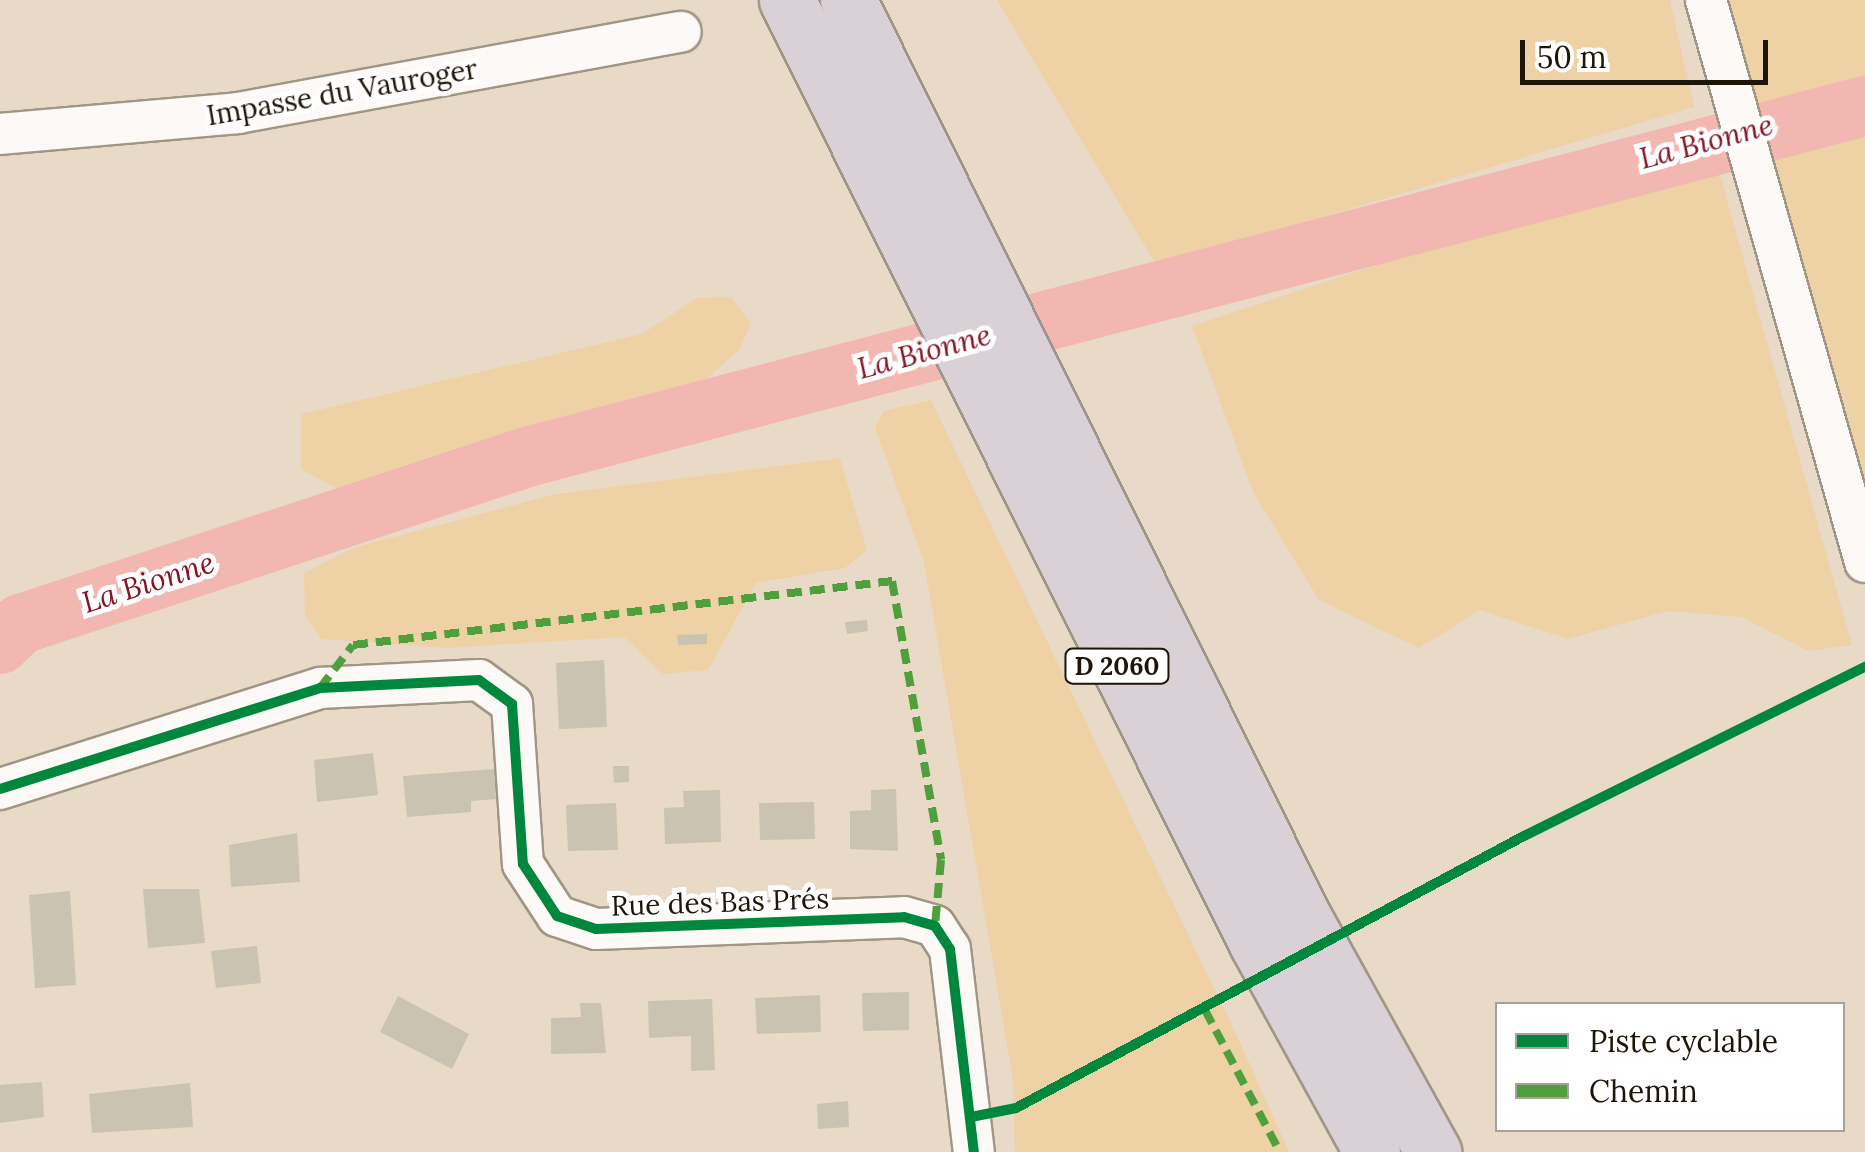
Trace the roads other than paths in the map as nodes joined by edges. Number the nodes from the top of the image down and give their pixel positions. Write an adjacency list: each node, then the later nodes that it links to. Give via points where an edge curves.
1 (787, 0): 6 (highway, D 2060)
2 (848, 0): 6 (highway, D 2060)
3 (1706, 0): 7 (street, via 1746,164)
4 (681, 32): 5 (street, Impasse du Vauroger, via 238,113)
5 (0, 134)
6 (968, 305): 9 (highway, D 2060, via 1034,378); 9 (highway, D 2060, via 978,388)
7 (1865, 562)
8 (0, 788): 10 (street, Rue des Bas Prés, via 320,688 479,680 512,704 523,864 557,916 596,930 904,917 935,926 950,949)
9 (1280, 930): 11 (highway, D 2060, via 1290,1007); 12 (highway, D 2060, via 1339,982)
10 (974, 1152)
11 (1372, 1152)
12 (1432, 1152)

